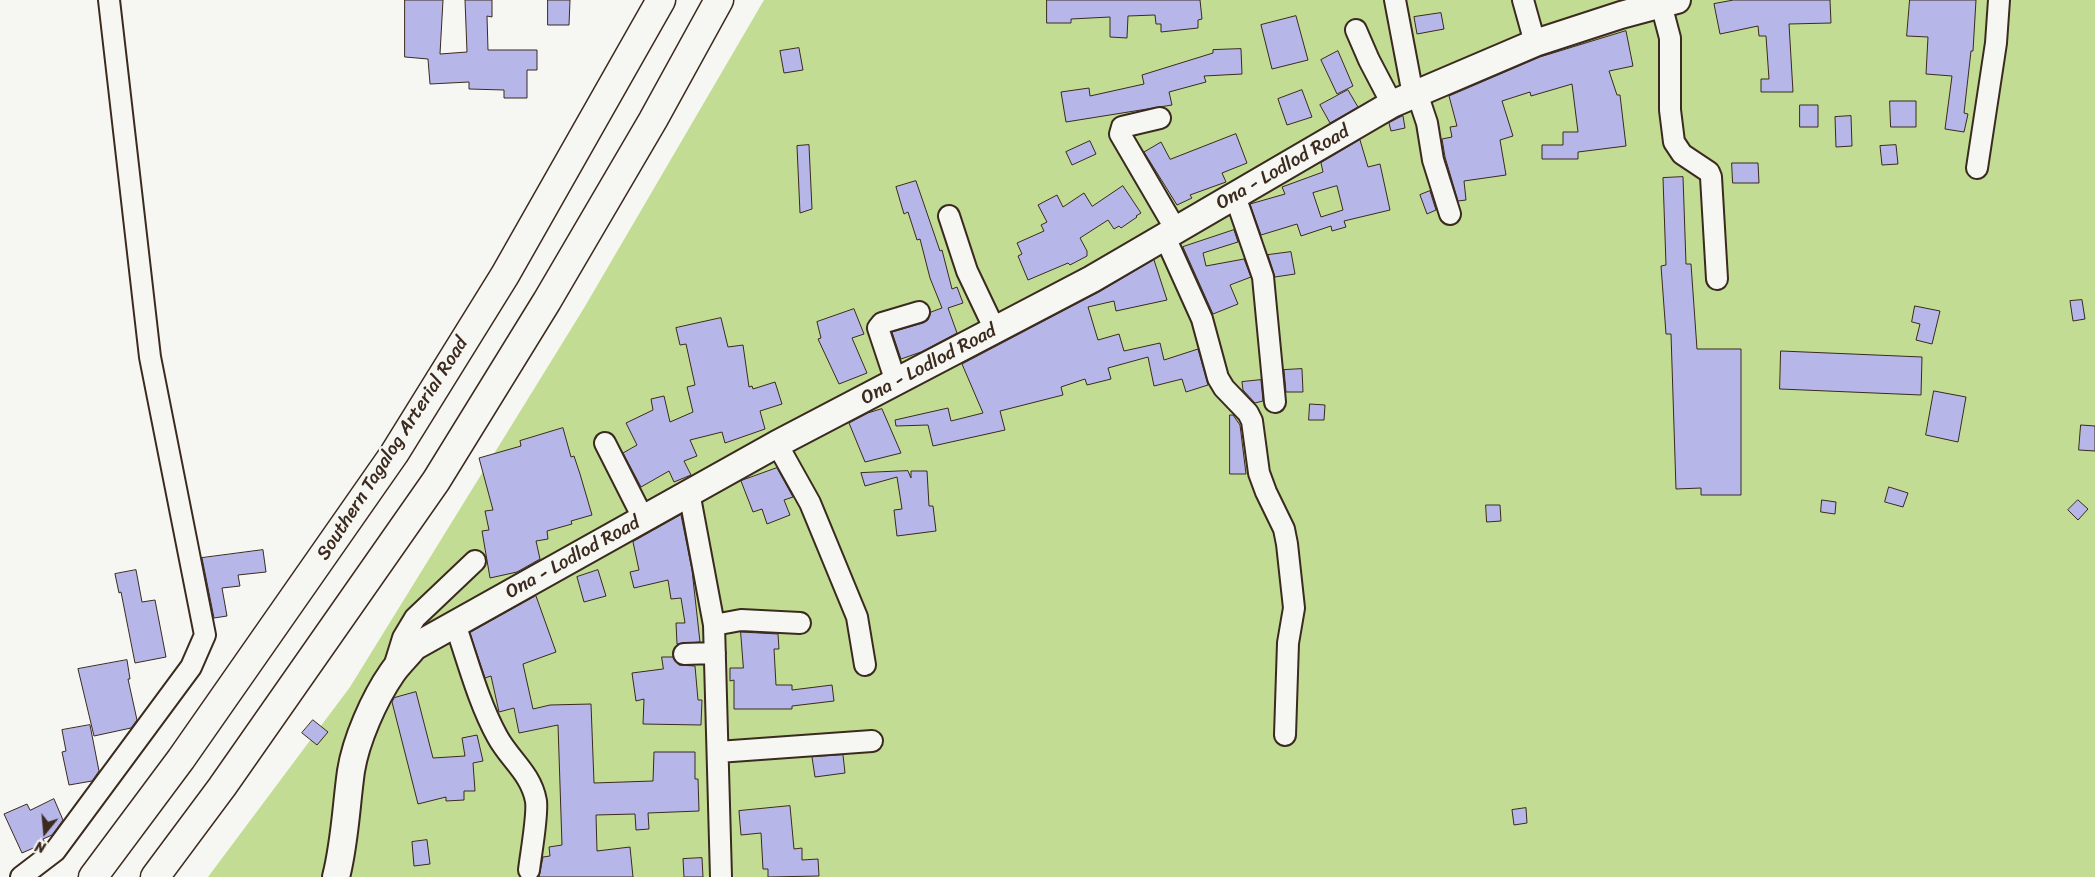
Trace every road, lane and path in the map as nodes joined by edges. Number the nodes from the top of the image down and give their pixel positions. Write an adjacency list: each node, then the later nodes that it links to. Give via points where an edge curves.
1 (109, 0): 39 (street, via 150,357 206,635 191,667 55,851)
2 (661, 0): 40 (highway, Southern Tagalog Arterial Road, via 505,275 394,454 181,759)
3 (719, 0): 41 (highway, via 561,277 436,481)
4 (1395, 0): 11 (street)
5 (1524, 0): 10 (street)
6 (1999, 0): 13 (street, via 1996,43)
7 (1669, 2): 8 (main road, Ona - Lodlod Road); 18 (street, via 1669,94 1674,142 1682,154 1709,172 1711,177)
8 (1619, 7): 10 (main road, Ona - Lodlod Road)
9 (1356, 30): 11 (street, via 1369,60)
10 (1535, 43): 11 (main road, Ona - Lodlod Road)
11 (1407, 97): 14 (main road, Ona - Lodlod Road); 15 (street, via 1427,123)
12 (1160, 118): 17 (street, via 1122,127 1120,134)
13 (1977, 168)
14 (1235, 196): 17 (main road, Ona - Lodlod Road); 22 (street, via 1263,277)
15 (1450, 214)
16 (949, 216): 20 (street, via 967,272)
17 (1170, 234): 20 (main road, Ona - Lodlod Road); 35 (street, via 1202,319 1218,378 1252,421 1260,473 1284,529 1294,608 1288,643)
18 (1717, 279)
19 (919, 312): 21 (street, via 882,323 878,328)
20 (995, 330): 21 (main road, Ona - Lodlod Road)
21 (896, 382): 24 (main road, Ona - Lodlod Road)
22 (1275, 402)
23 (605, 442): 26 (street)
24 (777, 444): 25 (main road, Ona - Lodlod Road); 33 (street, via 810,503 857,617)
25 (689, 492): 26 (main road, Ona - Lodlod Road); 30 (street)
26 (643, 518): 29 (main road, Ona - Lodlod Road)
27 (476, 561): 34 (street, via 415,618 403,638)
28 (800, 623): 30 (street, via 741,620)
29 (455, 624): 34 (main road, Ona - Lodlod Road, via 414,647); 38 (street, via 484,709 498,738 530,782 536,802)
30 (714, 624): 31 (street)
31 (715, 653): 32 (street); 37 (street)
32 (684, 654)
33 (865, 665)
34 (392, 674): 42 (main road, Ona - Lodlod Road, via 359,740 351,770 343,851)
35 (1285, 735)
36 (872, 741): 37 (street)
37 (718, 752): 43 (street)
38 (529, 870)
39 (21, 877)
40 (93, 877)
41 (156, 877)
42 (336, 877)
43 (721, 877)

